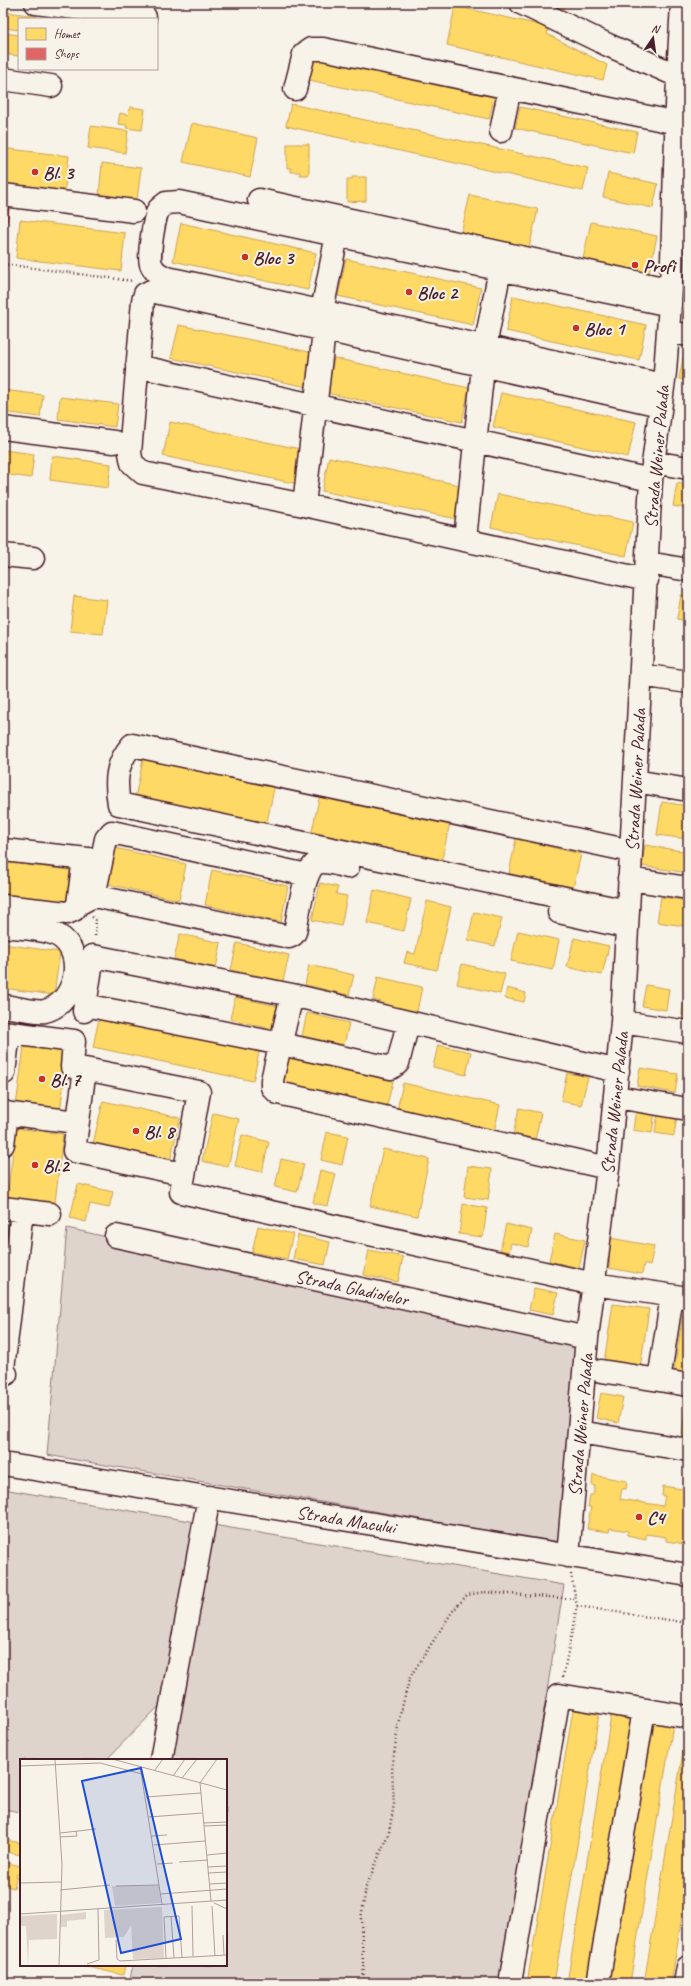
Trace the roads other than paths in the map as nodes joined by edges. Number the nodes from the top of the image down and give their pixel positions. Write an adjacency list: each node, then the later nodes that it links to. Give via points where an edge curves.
1 (36, 3): 4 (street)
2 (521, 3): 5 (street)
3 (682, 3): 5 (street, Strada Weiner Palada)
4 (145, 17)
5 (678, 76): 10 (street, Strada Weiner Palada)
6 (3, 79): 7 (street)
7 (50, 86)
8 (510, 88): 9 (street, via 323,49 311,49 304,54); 10 (street); 11 (street)
9 (295, 89)
10 (677, 123): 17 (street, Strada Weiner Palada)
11 (501, 131)
12 (3, 195): 14 (street)
13 (259, 200): 17 (street)
14 (134, 211)
15 (337, 235): 16 (street); 18 (street); 18 (street, via 179,202 166,203 155,219 150,264 157,273 167,278)
16 (500, 269): 17 (street); 20 (street)
17 (671, 298): 19 (street, Strada Weiner Palada)
18 (323, 321): 20 (street); 21 (street, via 151,291 145,294 142,301); 23 (street)
19 (678, 334): 22 (street, Strada Weiner Palada)
20 (484, 357): 22 (street); 26 (street)
21 (137, 366): 23 (street); 29 (street, via 130,453 132,463 143,473)
22 (661, 395): 28 (street, Strada Weiner Palada)
23 (315, 406): 26 (street); 29 (street)
24 (3, 428): 25 (street)
25 (114, 442)
26 (475, 442): 28 (street); 30 (street)
27 (688, 468): 28 (street)
28 (652, 471): 34 (street, Strada Weiner Palada)
29 (304, 505): 30 (street)
30 (465, 539): 34 (street)
31 (3, 555): 32 (street)
32 (33, 558)
33 (688, 570): 34 (street)
34 (647, 571): 35 (street, Strada Weiner Palada)
35 (641, 675): 36 (street); 37 (street, Strada Weiner Palada)
36 (688, 682)
37 (635, 781): 38 (street); 42 (street, Strada Weiner Palada)
38 (688, 790)
39 (118, 804): 40 (street); 42 (street, via 116,791 119,767 122,756 132,745); 49 (street)
40 (112, 832): 43 (street); 44 (street)
41 (3, 850): 43 (street)
42 (631, 851): 45 (street, Strada Weiner Palada)
43 (93, 860): 47 (street)
44 (307, 875): 47 (street, via 295,932 289,937); 49 (street, via 313,864 329,863)
45 (629, 879): 46 (street); 49 (street, Strada Weiner Palada)
46 (688, 888)
47 (86, 900): 48 (street, via 68,913)
48 (3, 906)
49 (627, 919): 53 (street, Strada Weiner Palada)
50 (3, 926): 52 (street, via 52,933 69,948 76,973 73,986 65,998 54,1007 44,1011)
51 (292, 995): 54 (street); 57 (street); 57 (street, via 93,956 84,1008)
52 (3, 1006)
53 (622, 1022): 55 (street); 59 (street, Strada Weiner Palada)
54 (408, 1023): 57 (street, via 398,1063 391,1068); 59 (street)
55 (688, 1032)
56 (6, 1033): 58 (street, via 74,1041 72,1067); 60 (street)
57 (281, 1044): 66 (street, via 272,1080 272,1087 278,1093)
58 (85, 1069): 64 (street); 67 (street, via 198,1092)
59 (618, 1070): 61 (street, Strada Weiner Palada)
60 (4, 1073)
61 (616, 1097): 62 (street); 66 (street, Strada Weiner Palada)
62 (688, 1109)
63 (5, 1113): 64 (street); 65 (street)
64 (78, 1122): 67 (street, via 74,1151)
65 (3, 1144)
66 (608, 1168): 71 (street, Strada Weiner Palada)
67 (184, 1174): 71 (street, via 181,1192)
68 (12, 1209): 69 (street); 75 (street, via 3,1369)
69 (50, 1214)
70 (116, 1236): 73 (street, Strada Gladiolelor)
71 (594, 1284): 72 (street); 73 (street, Strada Weiner Palada)
72 (680, 1297): 76 (street)
73 (587, 1338): 78 (street, Strada Weiner Palada)
74 (601, 1371): 76 (street)
75 (6, 1374)
76 (658, 1380): 77 (street)
77 (688, 1385)
78 (579, 1432): 79 (street); 82 (street, Strada Weiner Palada)
79 (688, 1450)
80 (3, 1464): 81 (street, Strada Macului)
81 (209, 1497): 82 (street, Strada Macului); 86 (street)
82 (568, 1556): 83 (street, Strada Macului)
83 (688, 1575)
84 (644, 1710): 85 (street); 88 (street, via 559,1695); 89 (street)
85 (688, 1717)
86 (161, 1759)
87 (688, 1967): 90 (street)
88 (510, 1983)
89 (598, 1983)
90 (685, 1983)

